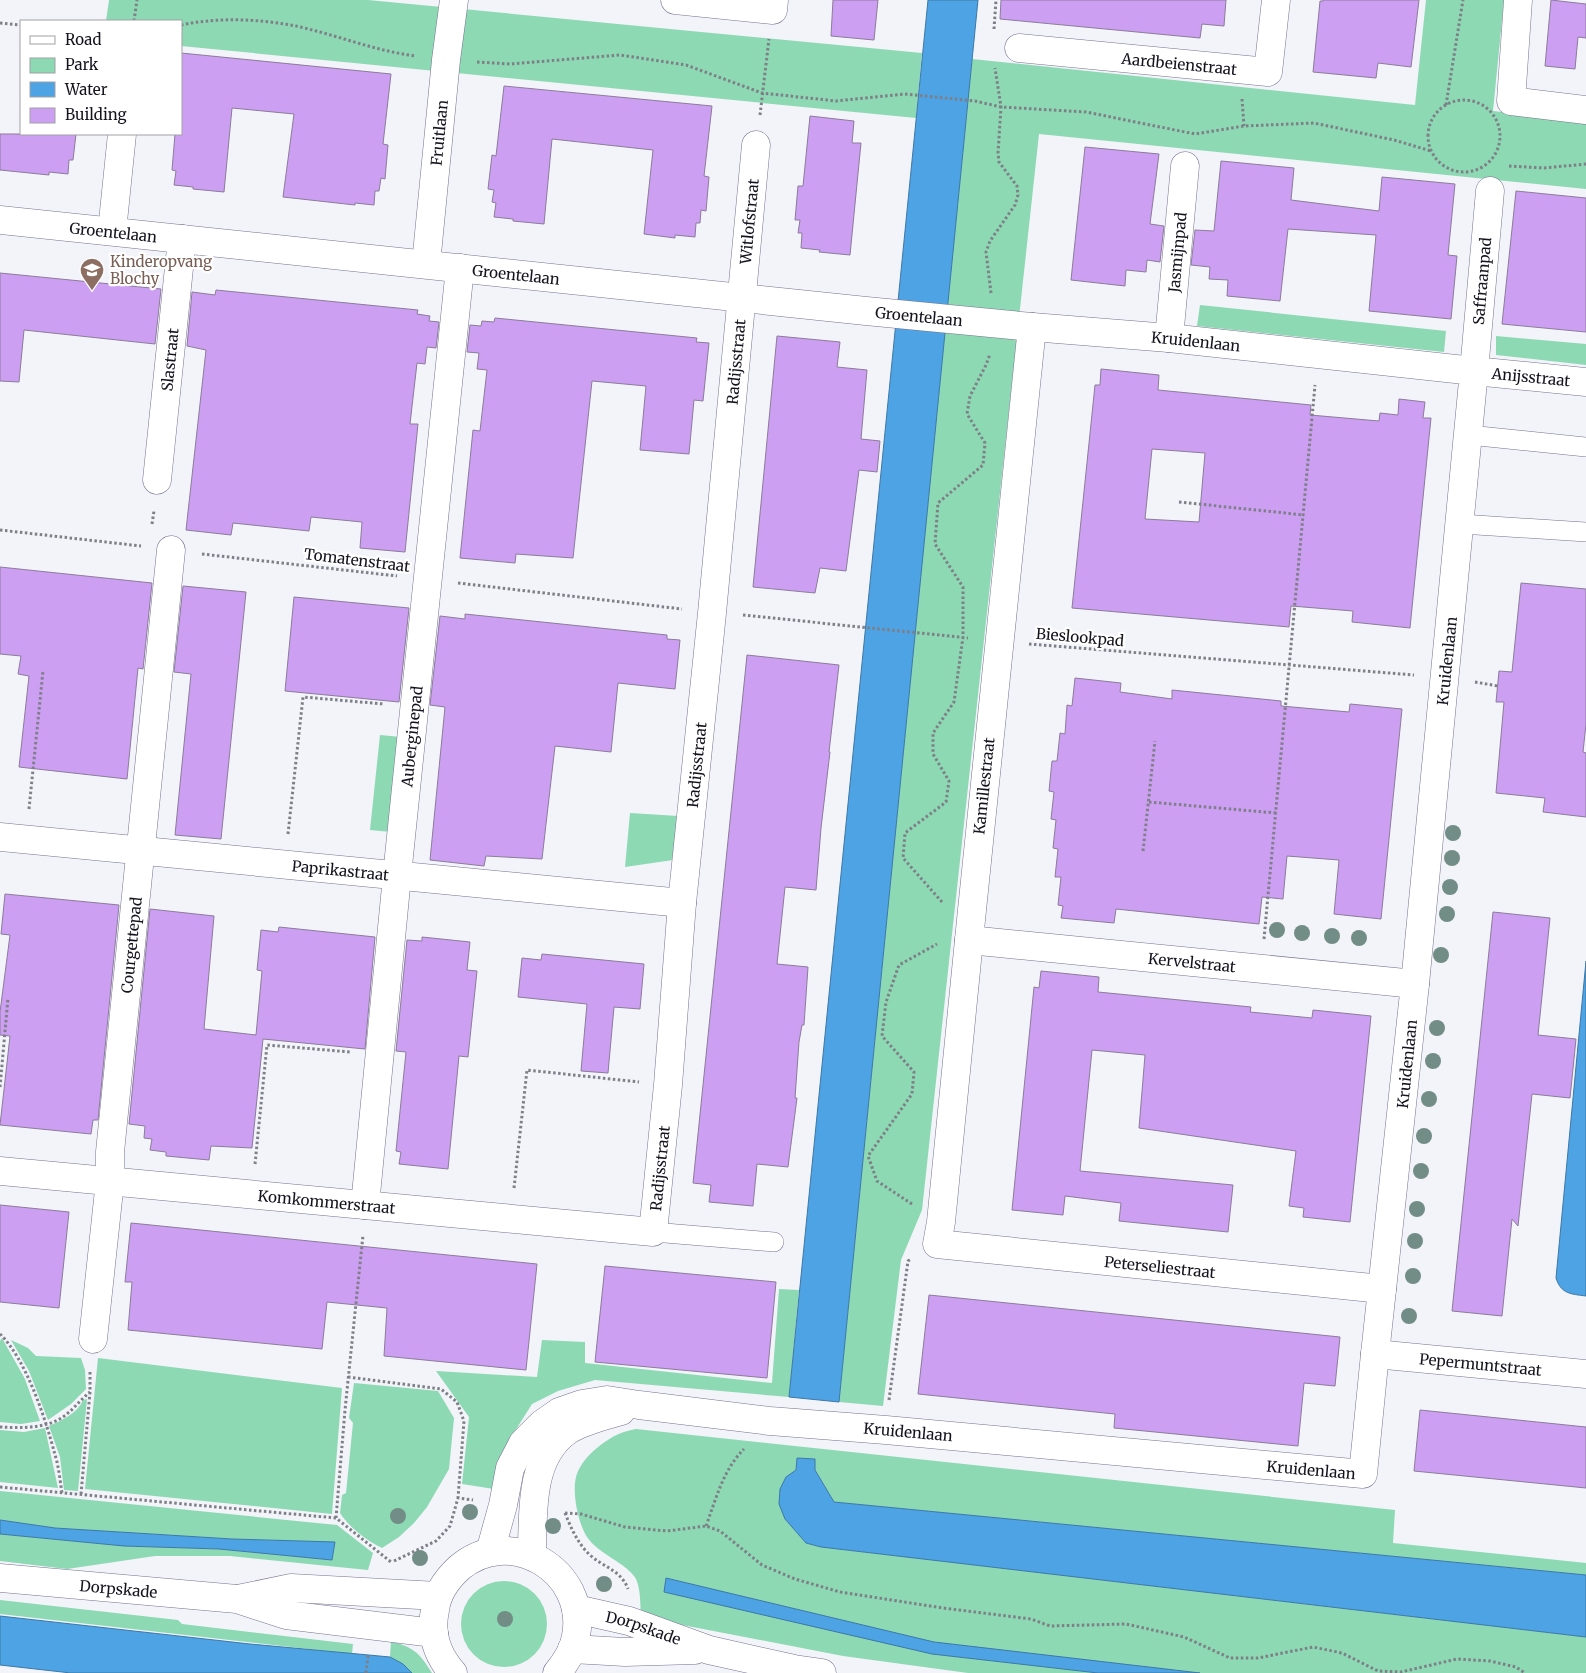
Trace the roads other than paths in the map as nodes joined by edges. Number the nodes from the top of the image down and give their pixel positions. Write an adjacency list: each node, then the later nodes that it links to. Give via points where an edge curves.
1 (454, 0): 15 (street, Fruitlaan)
2 (675, 0): 5 (street)
3 (1276, 0): 6 (street, Aardbeienstraat, via 1268,72)
4 (1518, 0): 7 (street, via 1511,101)
5 (774, 5)
6 (1019, 48)
7 (1586, 110)
8 (122, 135): 13 (street)
9 (756, 145): 17 (street, Witlofstraat)
10 (1185, 166): 19 (street, Jasmijnpad)
11 (1490, 191): 20 (street, Saffraanpad)
12 (0, 220): 13 (street, Groentelaan)
13 (112, 231): 14 (street, Groentelaan)
14 (182, 239): 15 (street, Groentelaan); 24 (street, Slastraat)
15 (426, 264): 16 (street, Groentelaan)
16 (460, 268): 17 (street, Groentelaan); 30 (street, Auberginepad)
17 (742, 298): 18 (street, Groentelaan); 31 (street, Radijsstraat)
18 (1032, 328): 19 (street, Kruidenlaan); 32 (street, Kamillestraat)
19 (1168, 338): 20 (street, Kruidenlaan)
20 (1474, 371): 21 (street, Anijsstraat); 22 (street, Kruidenlaan)
21 (1586, 382)
22 (1469, 435): 23 (lane); 25 (street, Kruidenlaan)
23 (1586, 447)
24 (157, 480)
25 (1461, 524): 26 (lane); 33 (street, Kruidenlaan)
26 (1586, 532)
27 (161, 549): 29 (street, Courgettepad)
28 (13, 838): 29 (street, Paprikastraat)
29 (140, 851): 30 (street, Paprikastraat); 35 (street, Courgettepad)
30 (397, 875): 31 (street, Paprikastraat); 36 (street, Auberginepad)
31 (682, 903): 37 (street, Radijsstraat)
32 (969, 940): 33 (street, Kervelstraat); 38 (street, Kamillestraat)
33 (1415, 984): 40 (street, Kruidenlaan)
34 (0, 1171): 35 (street, Komkommerstraat)
35 (110, 1181): 36 (street, Komkommerstraat); 41 (street, Courgettepad)
36 (366, 1205): 37 (street, Komkommerstraat)
37 (653, 1232): 39 (lane)
38 (939, 1233): 40 (street, Peterseliestraat)
39 (774, 1242)
40 (1382, 1289): 42 (street, Kruidenlaan)
41 (93, 1339)
42 (1375, 1354): 43 (street, Pepermuntstraat); 44 (street, Kruidenlaan, via 1363,1474 770,1421)
43 (1586, 1374)
44 (639, 1405): 45 (street, Kruidenlaan, via 607,1400 582,1404 559,1412 542,1424 523,1443 510,1468); 46 (street, Kruidenlaan, via 568,1431 549,1449 540,1467 533,1507)
45 (490, 1552): 46 (street, via 518,1552); 48 (street, via 464,1563 445,1583)
46 (532, 1556): 50 (street, via 565,1582)
47 (0, 1578): 49 (street, Dorpskade)
48 (438, 1596): 49 (street, Dorpskade, via 291,1588); 51 (street)
49 (237, 1599): 51 (street, Dorpskade, via 286,1616)
50 (576, 1609): 52 (street, via 577,1629); 53 (street, Dorpskade, via 630,1621)
51 (434, 1633): 54 (street, via 441,1656)
52 (572, 1649): 53 (street, Dorpskade, via 625,1652); 55 (street)
53 (709, 1650): 56 (street, Dorpskade)
54 (454, 1673)
55 (557, 1673)
56 (822, 1673)

